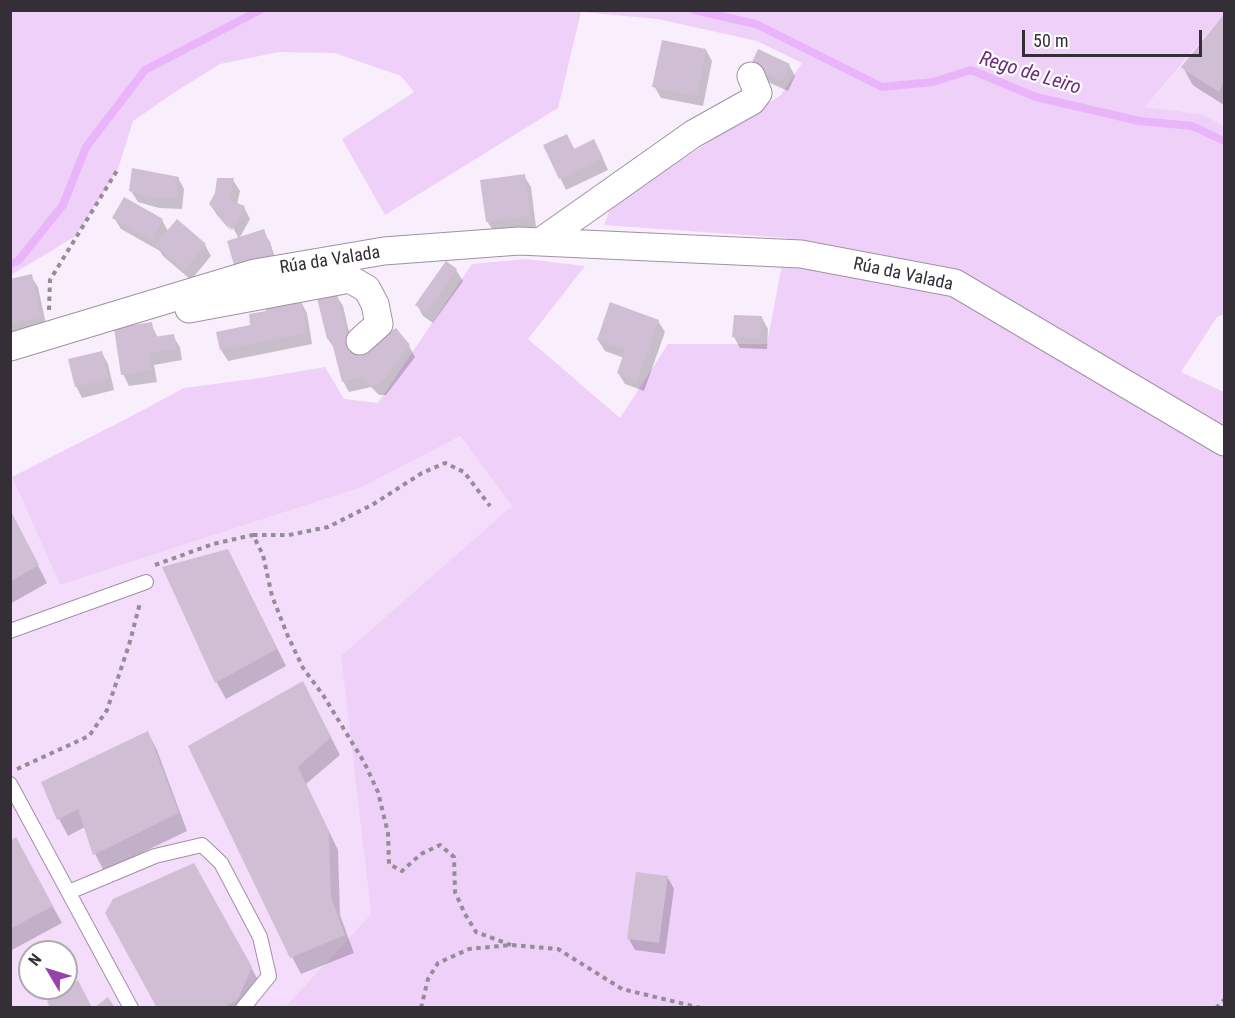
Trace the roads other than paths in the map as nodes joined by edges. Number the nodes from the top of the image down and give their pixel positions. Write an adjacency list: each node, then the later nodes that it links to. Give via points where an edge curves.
1 (751, 76): 2 (street, via 758,93 752,101 693,134)
2 (540, 242): 3 (street, Rúa da Valada, via 384,251 255,273); 6 (street, Rúa da Valada, via 801,254 955,283)
3 (126, 313): 4 (street, Rúa da Valada, via 166,313 350,279 367,289 379,324); 5 (street, Rúa da Valada)
4 (360, 341)
5 (10, 347)
6 (1224, 442)
7 (146, 582): 8 (lane)
8 (10, 631)
9 (10, 784): 10 (lane)
10 (69, 892): 11 (lane); 12 (lane, via 155,856 202,845 221,862 260,937 269,976)
11 (131, 1008)
12 (243, 1008)

